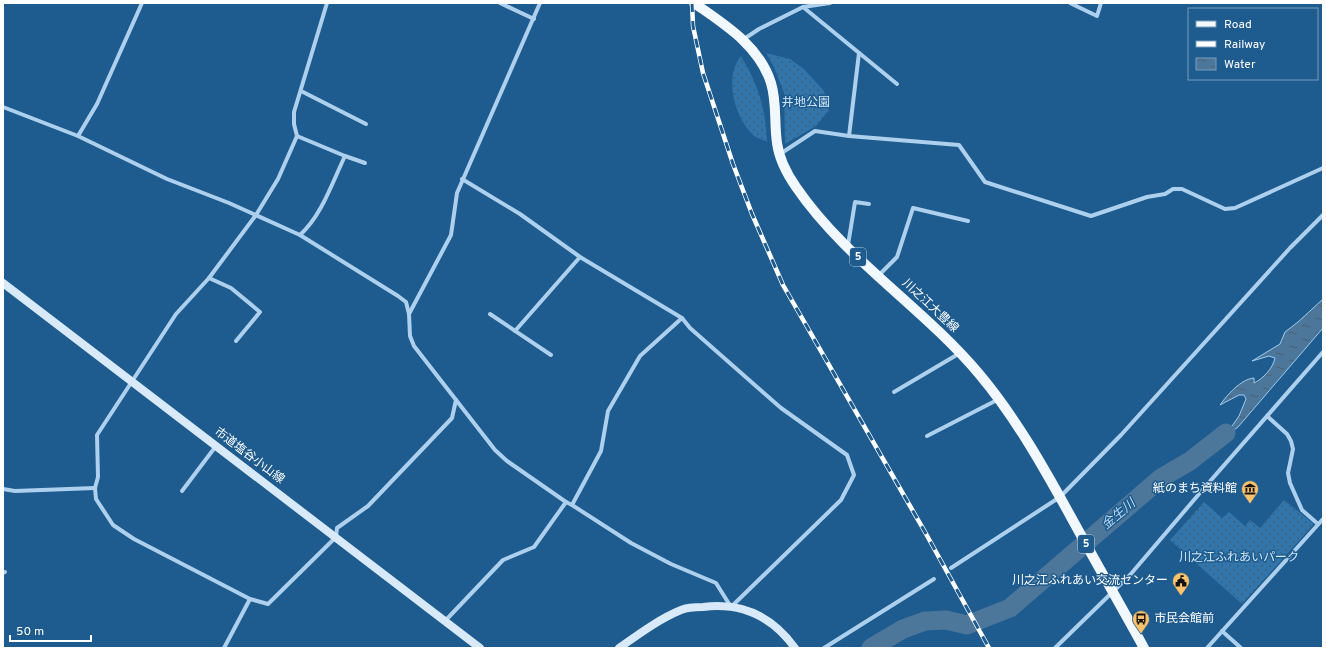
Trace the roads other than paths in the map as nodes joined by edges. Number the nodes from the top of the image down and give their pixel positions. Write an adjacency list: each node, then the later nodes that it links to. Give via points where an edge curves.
1 (142, 3): 17 (street, via 98,104)
2 (327, 3): 14 (street)
3 (500, 3): 10 (street)
4 (540, 3): 10 (street)
5 (694, 3): 11 (main road, 川之江大豊線 / 5)
6 (830, 3): 9 (street)
7 (1070, 3): 8 (street, via 1097,16)
8 (1101, 3)
9 (803, 7): 11 (street); 12 (street)
10 (534, 19): 24 (street)
11 (744, 39): 20 (main road, 川之江大豊線 / 5, via 764,67 771,82)
12 (859, 53): 13 (street); 19 (street)
13 (897, 84)
14 (301, 91): 16 (street); 18 (street, via 294,112)
15 (3, 107): 17 (street)
16 (366, 124)
17 (78, 136): 26 (street, via 167,179)
18 (297, 136): 21 (street); 26 (street, via 278,179)
19 (849, 136): 20 (street, via 815,131); 23 (street, via 959,145 985,182 1091,216 1147,197 1165,194 1173,189 1182,189 1225,209 1235,208)
20 (779, 154): 30 (main road, 川之江大豊線 / 5, via 786,172 797,188)
21 (344, 156): 22 (street); 29 (street, via 322,206)
22 (365, 163)
23 (1323, 168)
24 (462, 179): 31 (street, via 520,214); 35 (street, via 456,193 451,235)
25 (869, 204): 30 (street, via 855,202)
26 (256, 215): 29 (street); 33 (street)
27 (1323, 215): 53 (street, via 1290,248 1121,436)
28 (968, 221): 32 (street, via 913,208 896,256)
29 (300, 235): 35 (street, via 402,299 406,302)
30 (848, 248): 32 (main road, 川之江大豊線 / 5)
31 (580, 256): 37 (street); 38 (street)
32 (878, 276): 41 (main road, 川之江大豊線 / 5)
33 (208, 278): 39 (street, via 232,288 260,312); 43 (street, via 176,314)
34 (3, 283): 43 (street, 市道塩谷小山線)
35 (409, 314): 46 (street, via 410,336 414,346)
36 (490, 314): 38 (street)
37 (682, 318): 55 (street, via 640,356 608,412 601,451); 63 (street, via 690,328 781,408 847,455 854,475 841,500)
38 (515, 331): 42 (street)
39 (236, 341)
40 (1323, 352): 47 (street)
41 (960, 353): 44 (street); 45 (main road, 川之江大豊線 / 5)
42 (551, 355)
43 (132, 381): 49 (street, 市道塩谷小山線); 50 (street, via 98,435 98,477)
44 (894, 392)
45 (1000, 399): 48 (street); 53 (main road, 川之江大豊線 / 5)
46 (456, 400): 54 (street, via 495,450); 58 (street, via 452,418 368,506 337,528)
47 (1267, 416): 57 (street, via 1291,441 1288,473 1290,483 1302,510); 61 (street, via 1130,575)
48 (927, 436)
49 (216, 446): 52 (street); 58 (street, 市道塩谷小山線)
50 (95, 488): 51 (street, via 15,491); 62 (street, via 96,499 113,525 134,539)
51 (3, 489)
52 (182, 491)
53 (1060, 497): 59 (street); 61 (main road, 川之江大豊線 / 5)
54 (566, 502): 55 (street); 64 (street, via 534,547 503,560)
55 (572, 505): 63 (street, via 631,543 716,583)
56 (1323, 519): 57 (street)
57 (1318, 524): 65 (street)
58 (336, 537): 62 (street, via 268,604); 64 (street, 市道塩谷小山線)
59 (951, 568)
60 (934, 579): 70 (street)
61 (1112, 591): 71 (street); 72 (main road, 川之江大豊線 / 5)
62 (250, 599): 66 (street)
63 (731, 607): 68 (street, via 683,609 662,619); 69 (street, via 751,612 771,622)
64 (444, 621): 67 (street, 市道塩谷小山線)
65 (1222, 631): 73 (street); 74 (street)
66 (224, 648)
67 (480, 648)
68 (619, 648)
69 (795, 648)
70 (824, 648)
71 (1055, 648)
72 (1144, 648)
73 (1206, 648)
74 (1241, 648)

